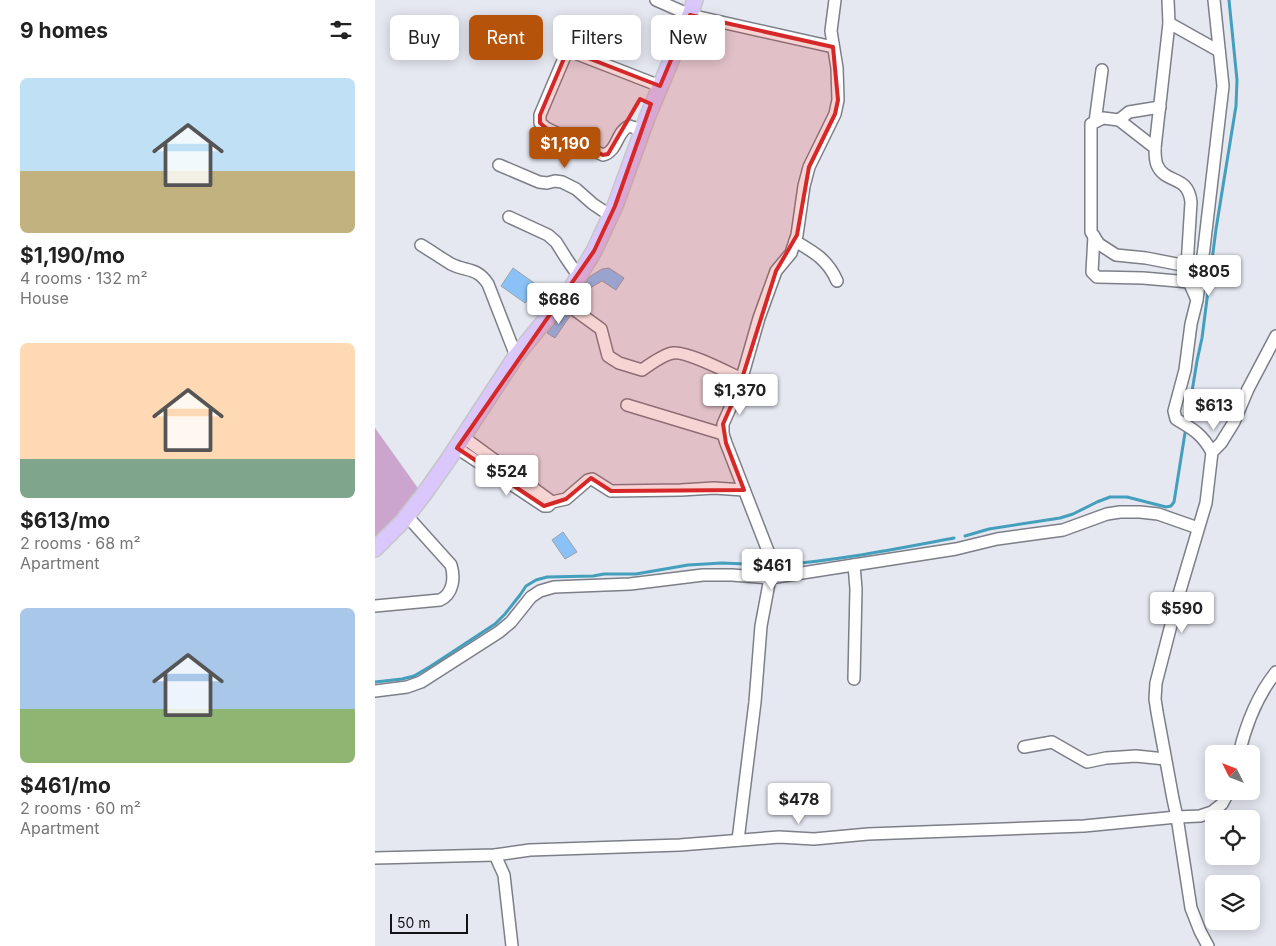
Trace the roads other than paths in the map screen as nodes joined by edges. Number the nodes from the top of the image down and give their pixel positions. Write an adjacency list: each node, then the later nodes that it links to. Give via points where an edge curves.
1 (656, 0): 6 (street)
2 (695, 0): 6 (main road)
3 (835, 0): 9 (street, via 831,31)
4 (1168, 0): 8 (street)
5 (1214, 0): 10 (street)
6 (690, 15)
7 (725, 23): 9 (street)
8 (1169, 24): 10 (street); 14 (street)
9 (833, 47): 23 (street, via 838,100 835,114 809,167)
10 (1219, 51): 30 (street, via 1223,86)
11 (671, 60): 13 (main road)
12 (1102, 70): 16 (street)
13 (660, 86): 17 (main road); 17 (street, via 569,52 540,115 540,122 546,128 603,155 613,149 625,128)
14 (1160, 107): 15 (street, via 1129,112); 18 (street)
15 (1119, 120): 16 (street, via 1103,118); 18 (street)
16 (1095, 122): 22 (street, via 1091,124 1090,134)
17 (642, 130): 20 (main road)
18 (1155, 148): 25 (street, via 1157,165 1162,172 1183,184 1190,194)
19 (499, 164): 20 (street, via 539,182 563,182)
20 (611, 216): 26 (main road)
21 (509, 217): 26 (street, via 548,235)
22 (1093, 236): 25 (street, via 1099,244 1116,254); 28 (street, via 1092,272 1097,277)
23 (795, 241): 27 (street, via 815,253 832,270); 33 (street, via 791,253 776,271)
24 (421, 245): 32 (street, via 451,264 484,277)
25 (1187, 266): 28 (street)
26 (579, 277): 29 (main road)
27 (837, 281)
28 (1189, 282): 30 (street)
29 (561, 300): 32 (main road); 33 (street, via 601,329 608,356 619,363 642,370 672,353 688,355)
30 (1197, 300): 37 (street, via 1185,370 1173,411 1176,419 1201,436)
31 (1276, 336): 37 (street, via 1234,422)
32 (516, 356): 36 (main road)
33 (742, 379): 35 (street, via 723,424)
34 (627, 405): 35 (street)
35 (723, 434): 38 (street)
36 (460, 442): 38 (street, via 552,502 566,499 592,479 611,491); 39 (main road)
37 (1212, 452): 40 (street, via 1206,502)
38 (745, 490): 43 (street, via 768,551)
39 (407, 516): 41 (main road); 44 (street, via 451,565 451,590 440,600)
40 (1198, 528): 42 (street, via 1159,514 1120,512 1063,530); 50 (street, via 1156,683 1155,699)
41 (375, 549)
42 (854, 565): 43 (street); 46 (street)
43 (770, 578): 47 (street, via 703,576 630,584 554,586 531,597 499,632 421,682); 53 (street, via 761,626)
44 (375, 606)
45 (1276, 672): 48 (street, via 1249,717)
46 (854, 680)
47 (375, 691)
48 (1241, 745)
49 (1024, 747): 50 (street, via 1052,742 1087,762 1136,756)
50 (1165, 759): 52 (street)
51 (1224, 800): 52 (street, via 1212,812)
52 (1177, 817): 53 (street, via 1084,826); 57 (street, via 1191,908)
53 (738, 840): 54 (street, via 530,850)
54 (495, 855): 55 (street); 56 (street, via 504,875)
55 (375, 858)
56 (512, 946)
57 (1208, 946)

